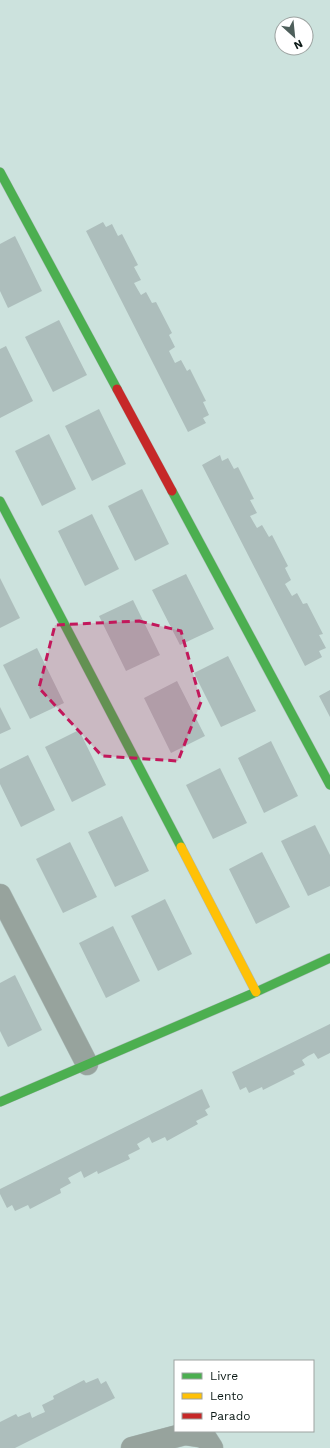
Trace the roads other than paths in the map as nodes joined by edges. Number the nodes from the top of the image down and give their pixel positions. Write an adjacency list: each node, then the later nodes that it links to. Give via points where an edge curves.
1 (0, 172): 3 (street)
2 (0, 500): 6 (street)
3 (330, 785)
4 (0, 895): 7 (street)
5 (330, 958): 6 (street)
6 (256, 992): 7 (street)
7 (87, 1064): 8 (street)
8 (0, 1102)
9 (132, 1448): 10 (street, via 185,1434 205,1437)
10 (212, 1448)

